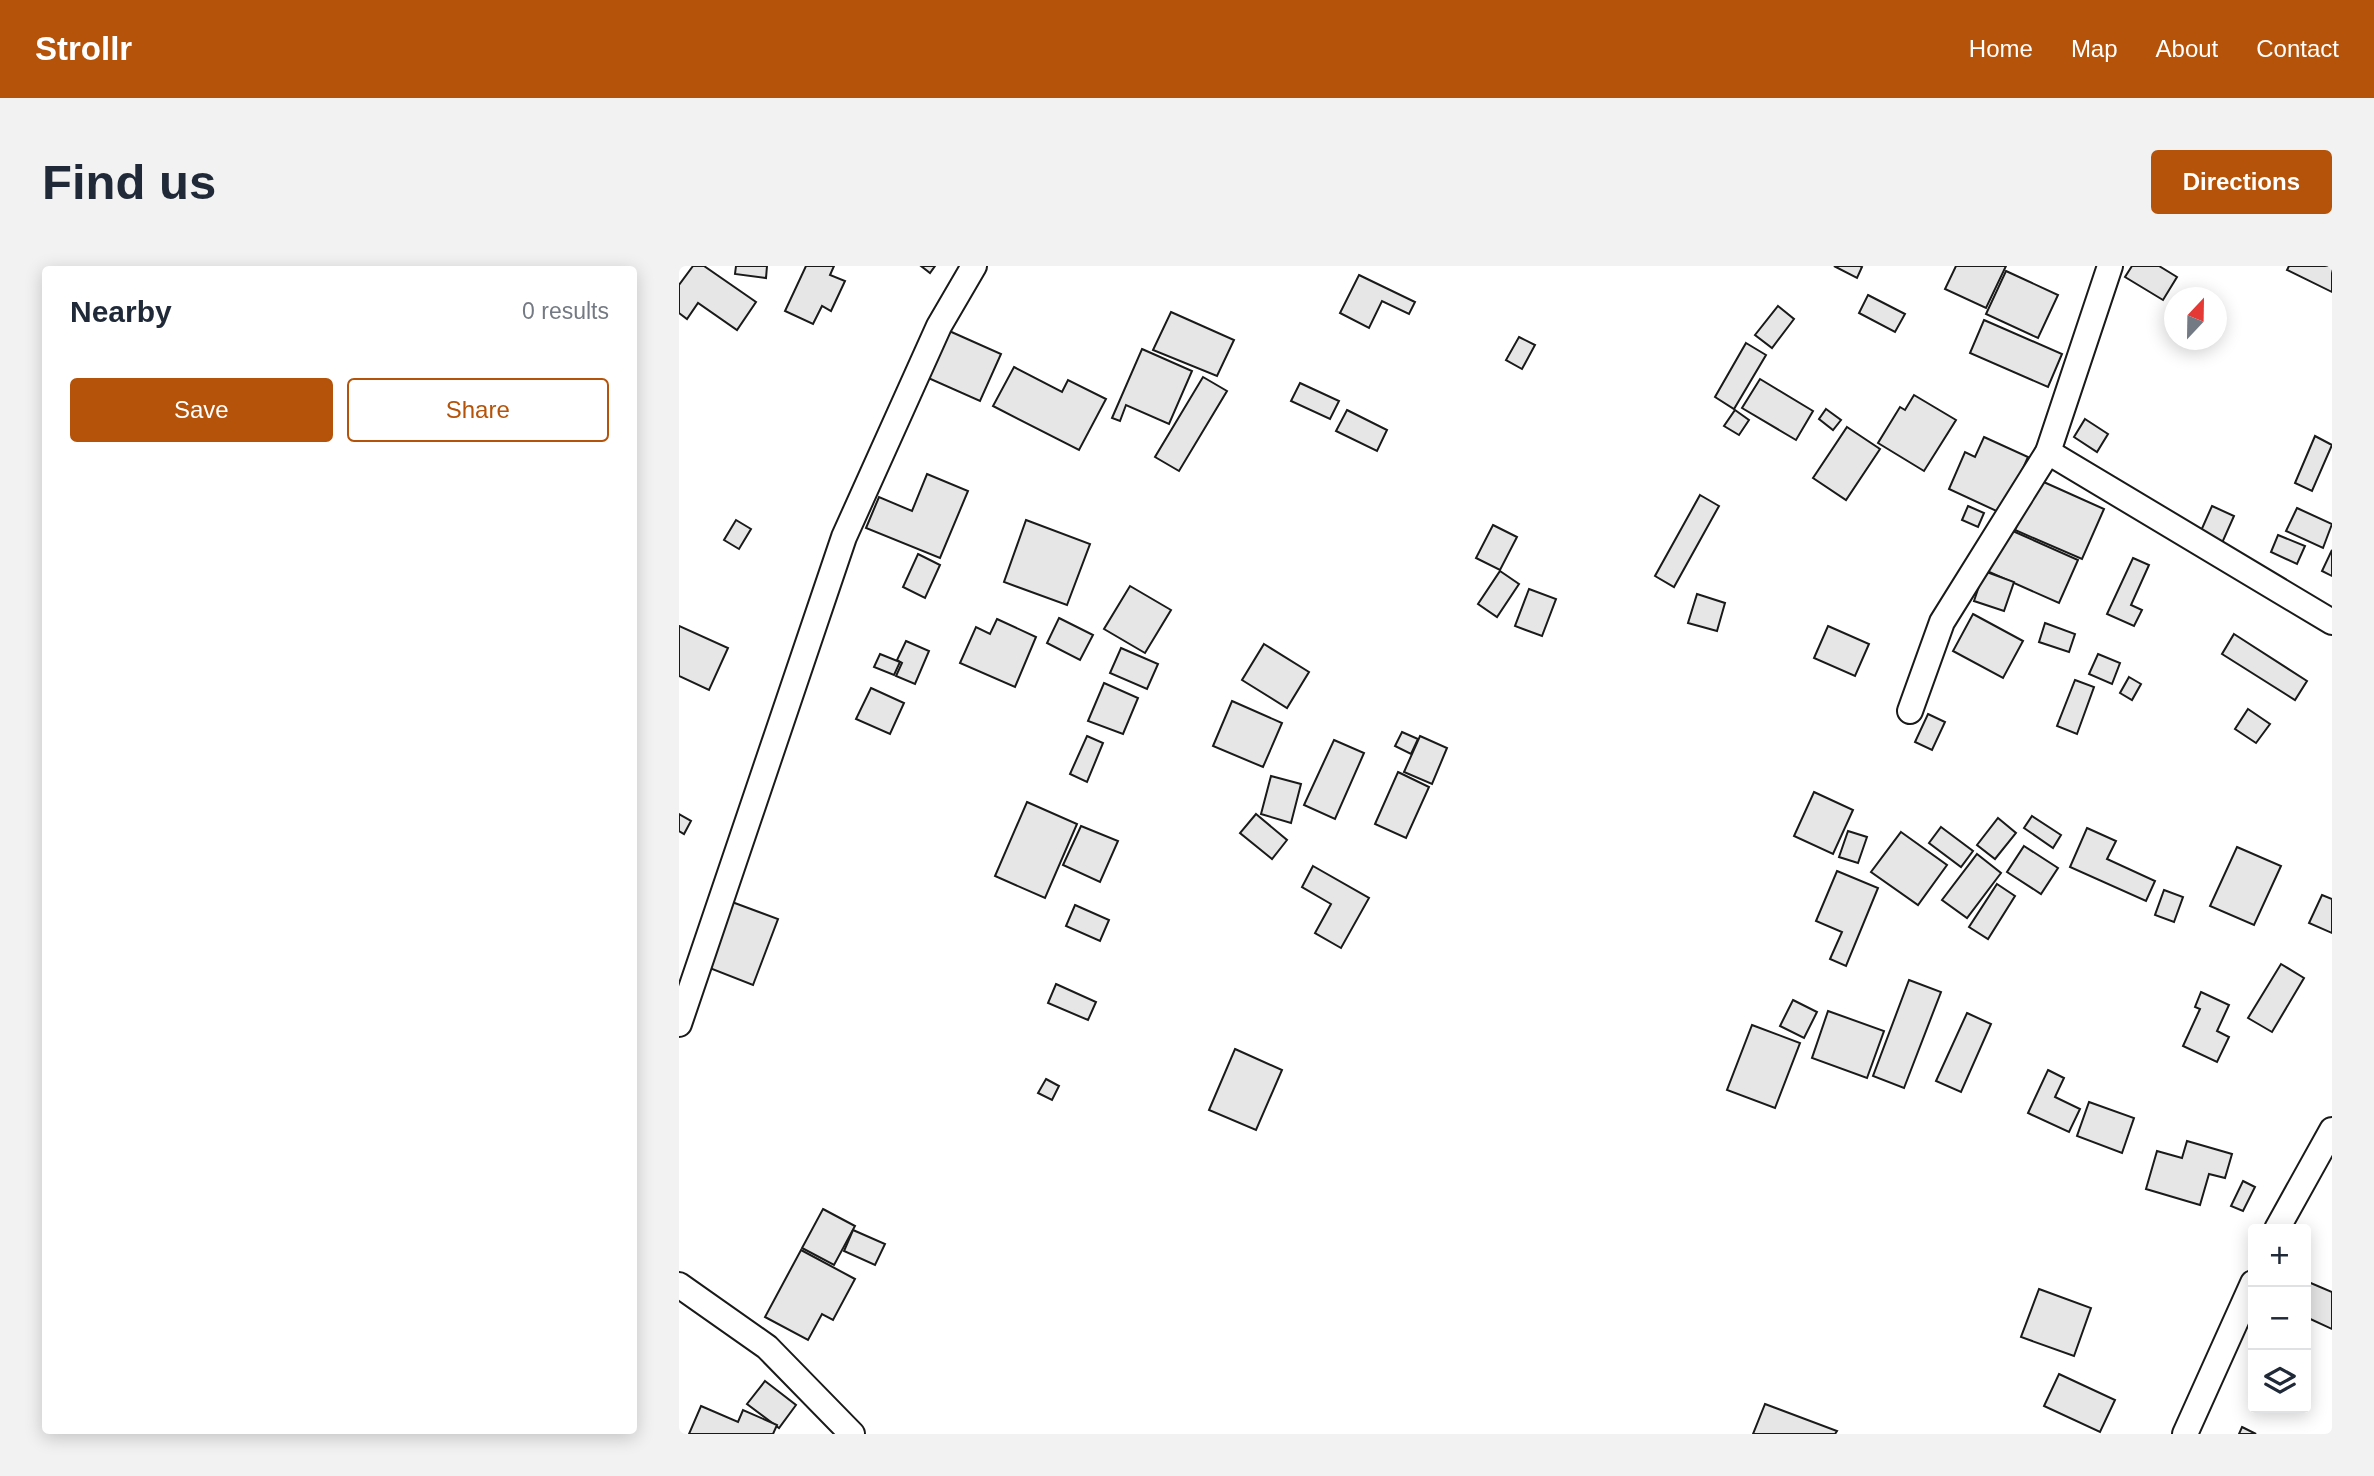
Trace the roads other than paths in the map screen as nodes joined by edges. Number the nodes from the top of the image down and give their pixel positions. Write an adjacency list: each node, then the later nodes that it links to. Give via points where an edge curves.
1 (974, 266): 6 (street, via 939,326 844,537)
2 (2110, 266): 3 (street)
3 (2048, 452): 4 (street); 5 (street, via 1942,622)
4 (2332, 622)
5 (1910, 711)
6 (679, 1024)
7 (2332, 1130): 8 (street)
8 (2280, 1224)
9 (679, 1285): 11 (street, via 767,1347)
10 (2251, 1287): 12 (street)
11 (852, 1434)
12 (2185, 1434)

